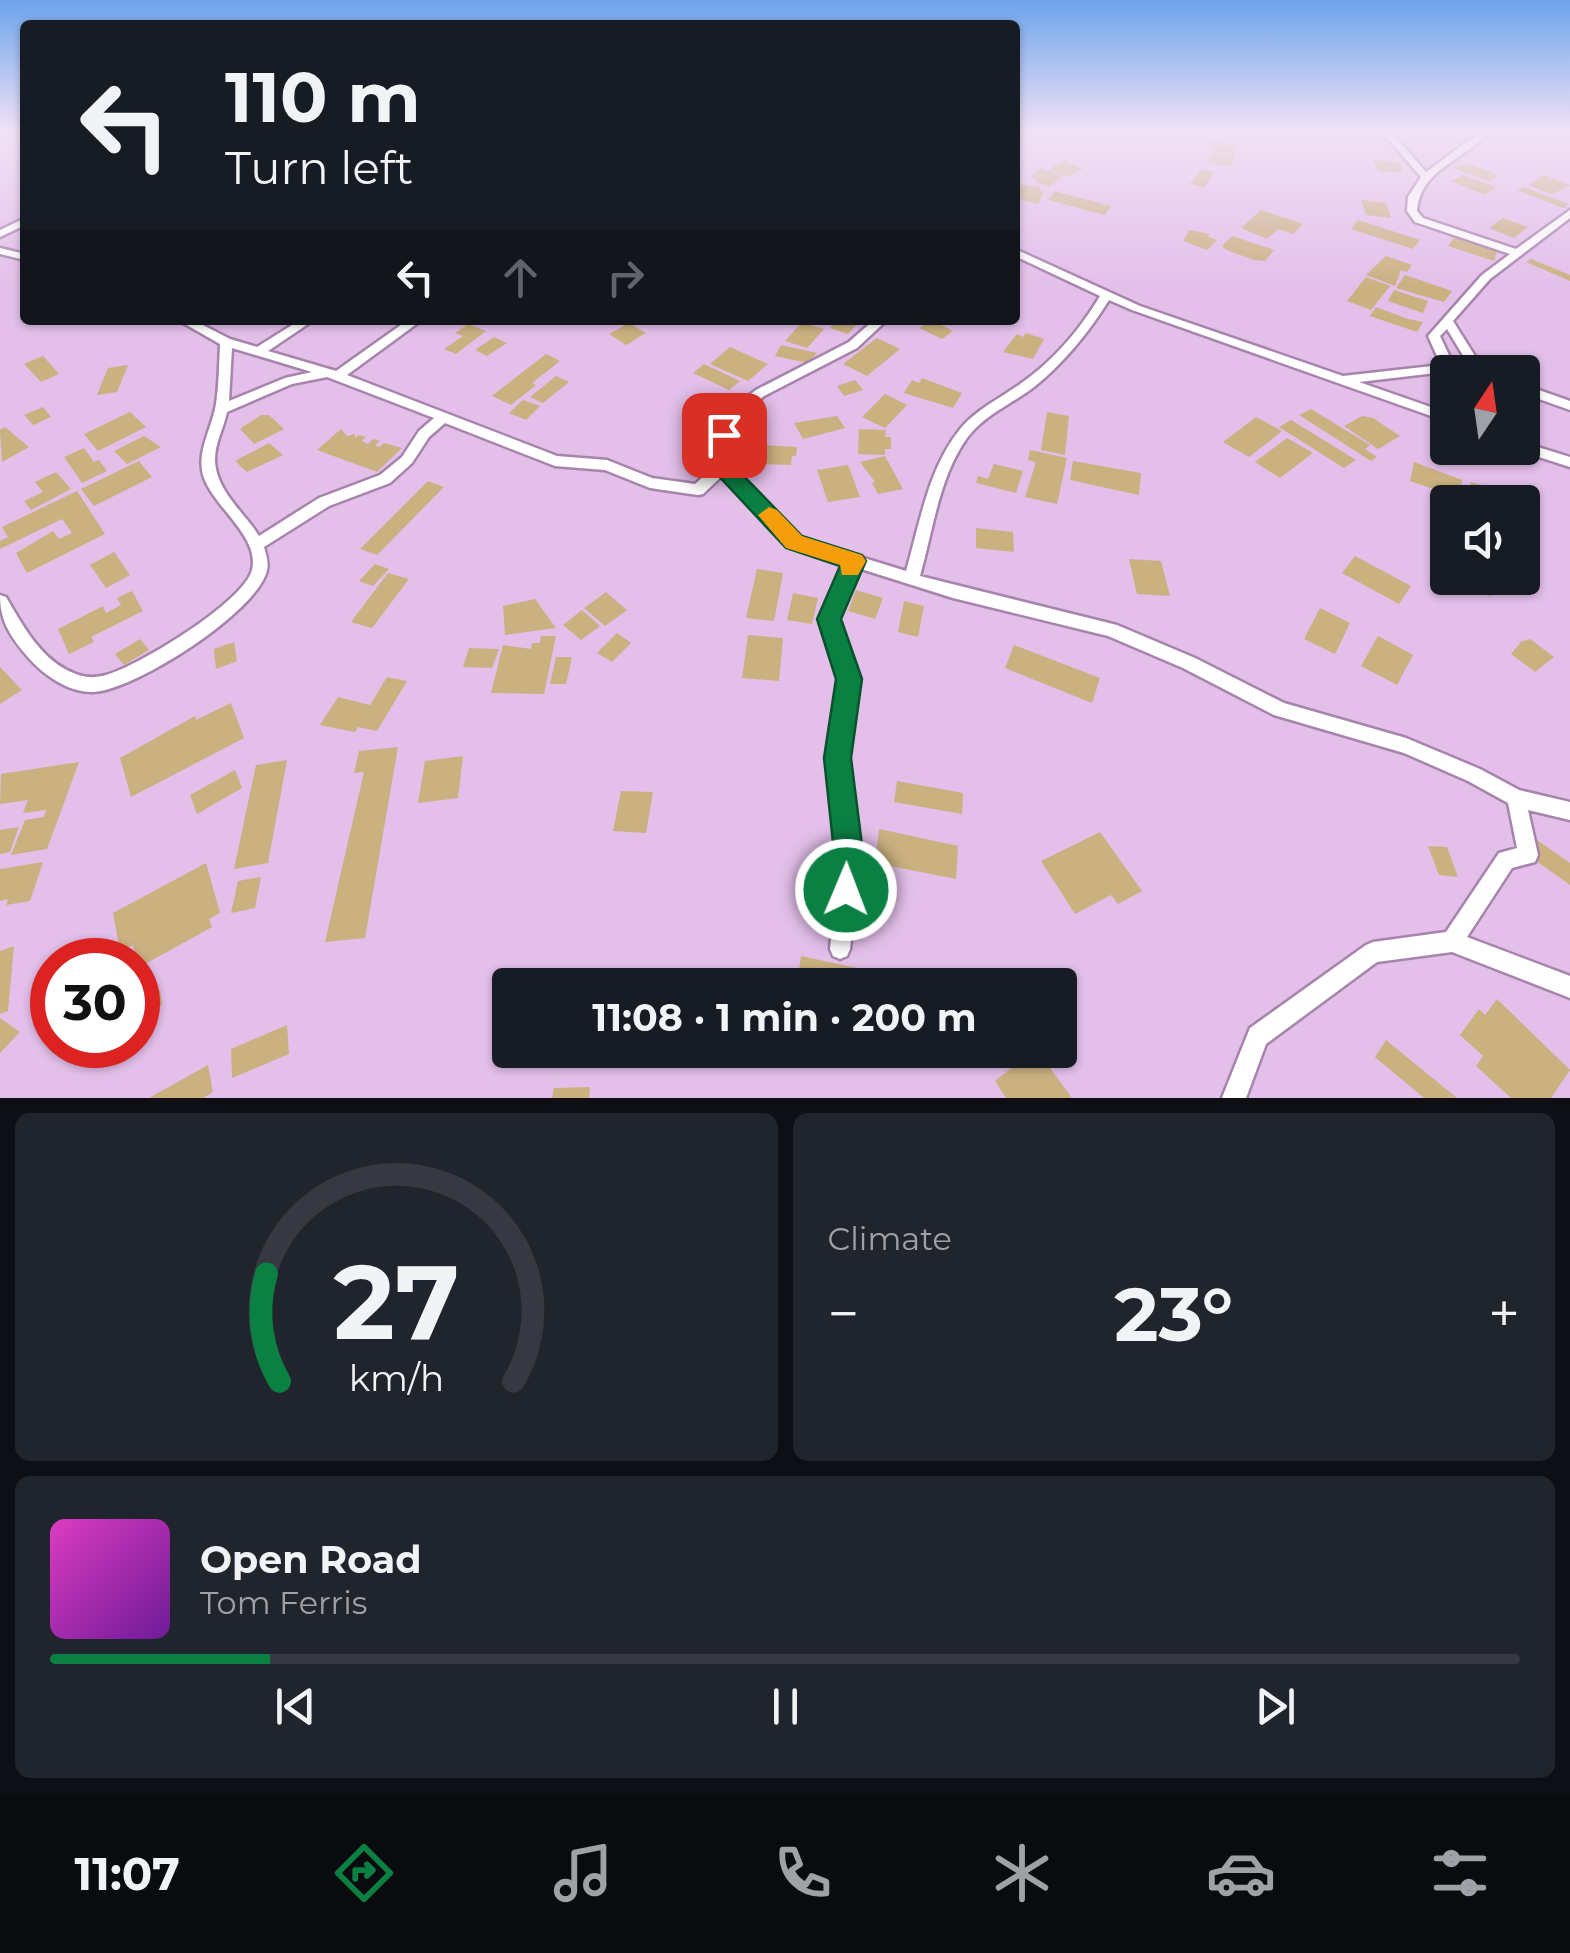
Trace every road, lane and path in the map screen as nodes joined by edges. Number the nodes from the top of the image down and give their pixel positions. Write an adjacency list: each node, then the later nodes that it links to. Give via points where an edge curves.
1 (1420, 184): 3 (street, via 1412,202 1418,220)
2 (1570, 213): 3 (street)
3 (1515, 252): 6 (street)
4 (1020, 254): 5 (street)
5 (1107, 294): 17 (street); 28 (street, via 1094,319 1033,381 965,431 944,468)
6 (1449, 323): 13 (street, via 1434,336); 14 (street)
7 (194, 325): 11 (street)
8 (300, 325): 12 (street)
9 (408, 325): 16 (street)
10 (875, 325): 25 (street, via 852,346 744,406 724,435)
11 (226, 342): 12 (street); 20 (street)
12 (256, 352): 16 (street)
13 (1444, 355)
14 (1469, 355)
15 (1430, 370): 17 (street)
16 (332, 375): 20 (street, via 289,381); 22 (street)
17 (1337, 380): 21 (street)
18 (1540, 395): 19 (street)
19 (1570, 406)
20 (222, 408): 26 (street, via 208,461 214,488)
21 (1430, 412)
22 (442, 418): 25 (street, via 555,461 607,466 671,488 698,490); 26 (street, via 384,479 324,502)
23 (1540, 453): 24 (street)
24 (1570, 462)
25 (723, 466): 27 (street, via 794,542)
26 (256, 546): 29 (street, via 260,569 224,617 94,686 44,668)
27 (854, 561): 28 (street); 33 (street, via 829,619 849,679 838,758 850,861)
28 (912, 578): 30 (street, via 1111,630 1280,710 1406,746)
29 (0, 601)
30 (1516, 798): 31 (street); 32 (street, via 1528,855 1506,860)
31 (1570, 811)
32 (1452, 942): 34 (street); 35 (street, via 1372,952 1258,1036)
33 (840, 949)
34 (1570, 987)
35 (1234, 1098)

